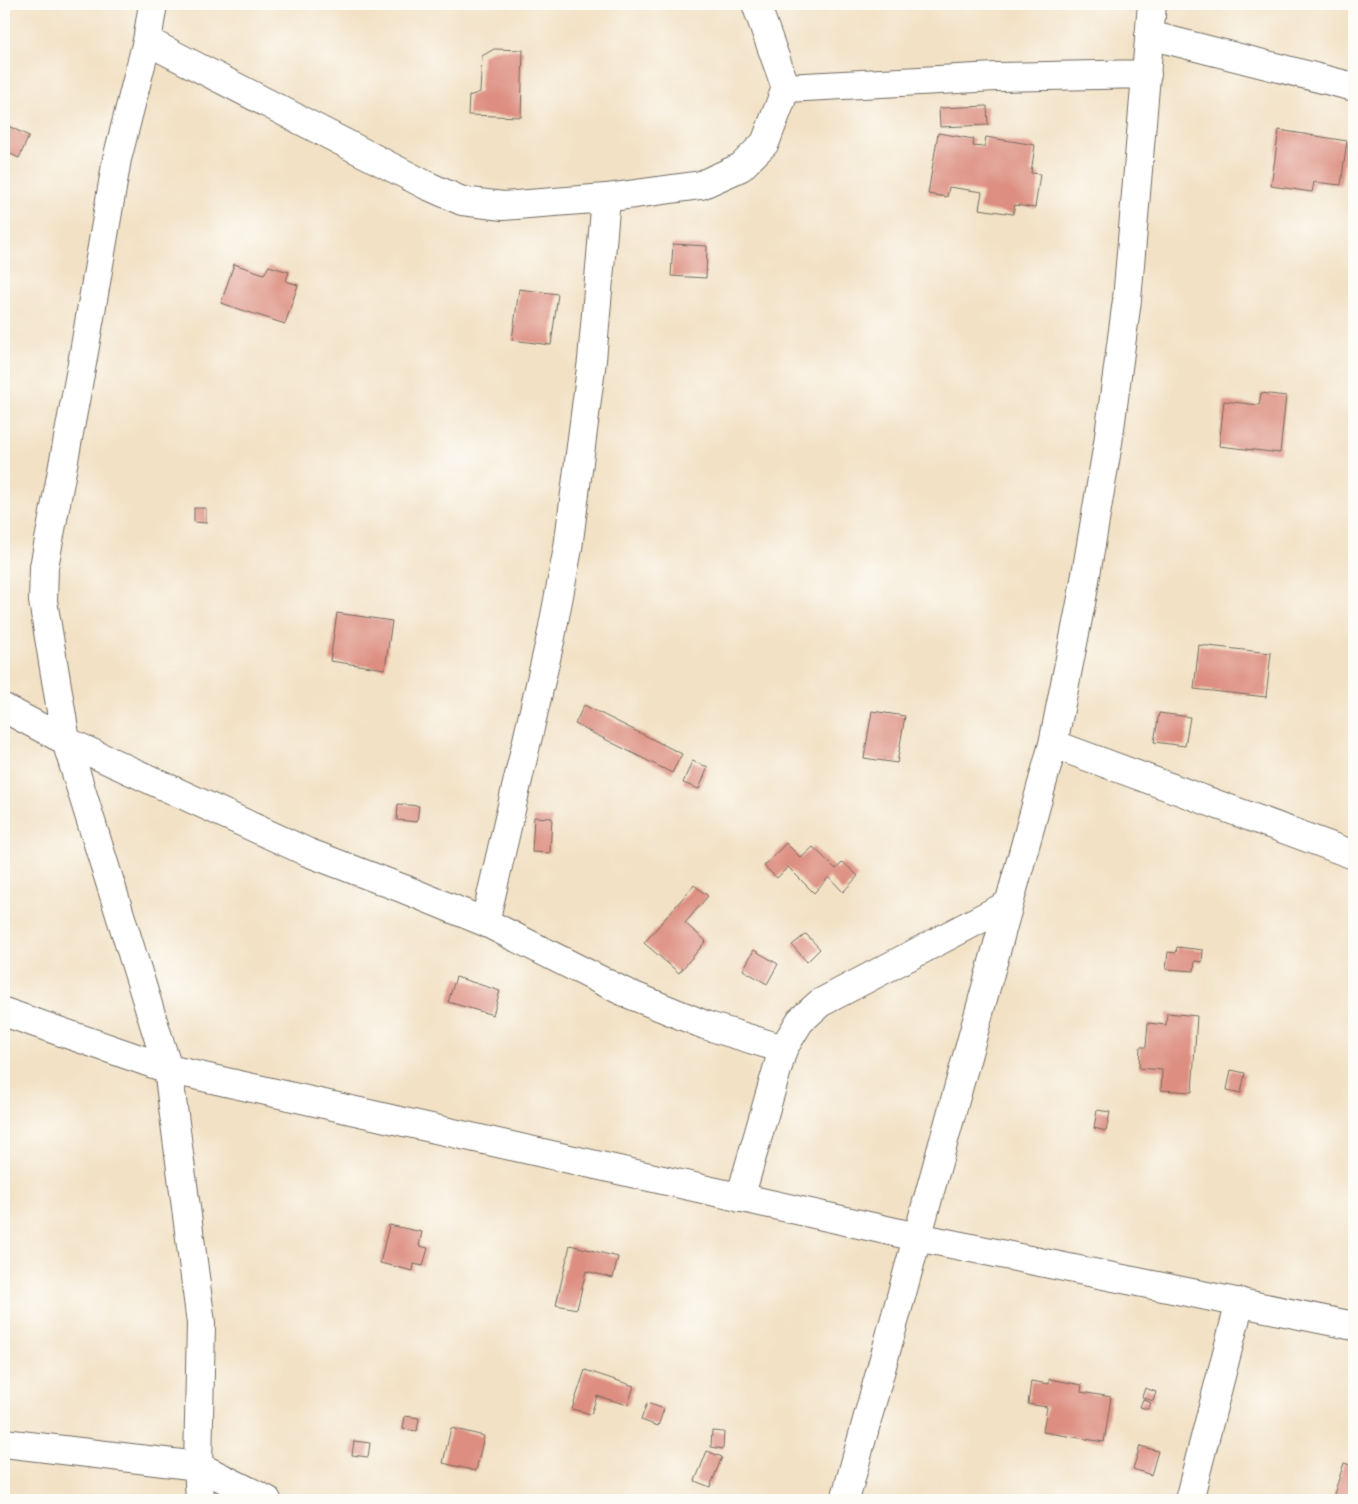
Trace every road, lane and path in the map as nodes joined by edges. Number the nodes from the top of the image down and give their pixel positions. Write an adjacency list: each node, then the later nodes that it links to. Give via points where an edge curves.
1 (153, 4): 5 (street)
2 (756, 4): 8 (street)
3 (1152, 4): 4 (street)
4 (1149, 35): 6 (street); 7 (street)
5 (147, 41): 9 (street, via 462,201 503,206); 11 (street, via 117,159 44,567 43,601)
6 (1147, 74): 8 (street, via 996,77); 12 (street, via 1127,300 1109,434 1082,598)
7 (1354, 87)
8 (786, 88): 9 (street, via 765,143 741,167 701,185)
9 (606, 198): 15 (street, via 592,360 568,548 552,637)
10 (4, 708): 11 (street)
11 (66, 742): 15 (street, via 307,852); 18 (street)
12 (1053, 744): 13 (street); 14 (street)
13 (1354, 854)
14 (1009, 904): 17 (street, via 820,1003 800,1021); 20 (street)
15 (485, 922): 17 (street, via 624,992)
16 (4, 1012): 18 (street)
17 (783, 1050): 19 (street)
18 (168, 1069): 19 (street); 24 (street, via 201,1323)
19 (740, 1198): 20 (street)
20 (917, 1237): 21 (street); 27 (street)
21 (1240, 1302): 22 (street); 28 (street)
22 (1354, 1326)
23 (4, 1443): 24 (street)
24 (198, 1466): 25 (street); 26 (street)
25 (200, 1500)
26 (267, 1500)
27 (845, 1500)
28 (1189, 1500)

